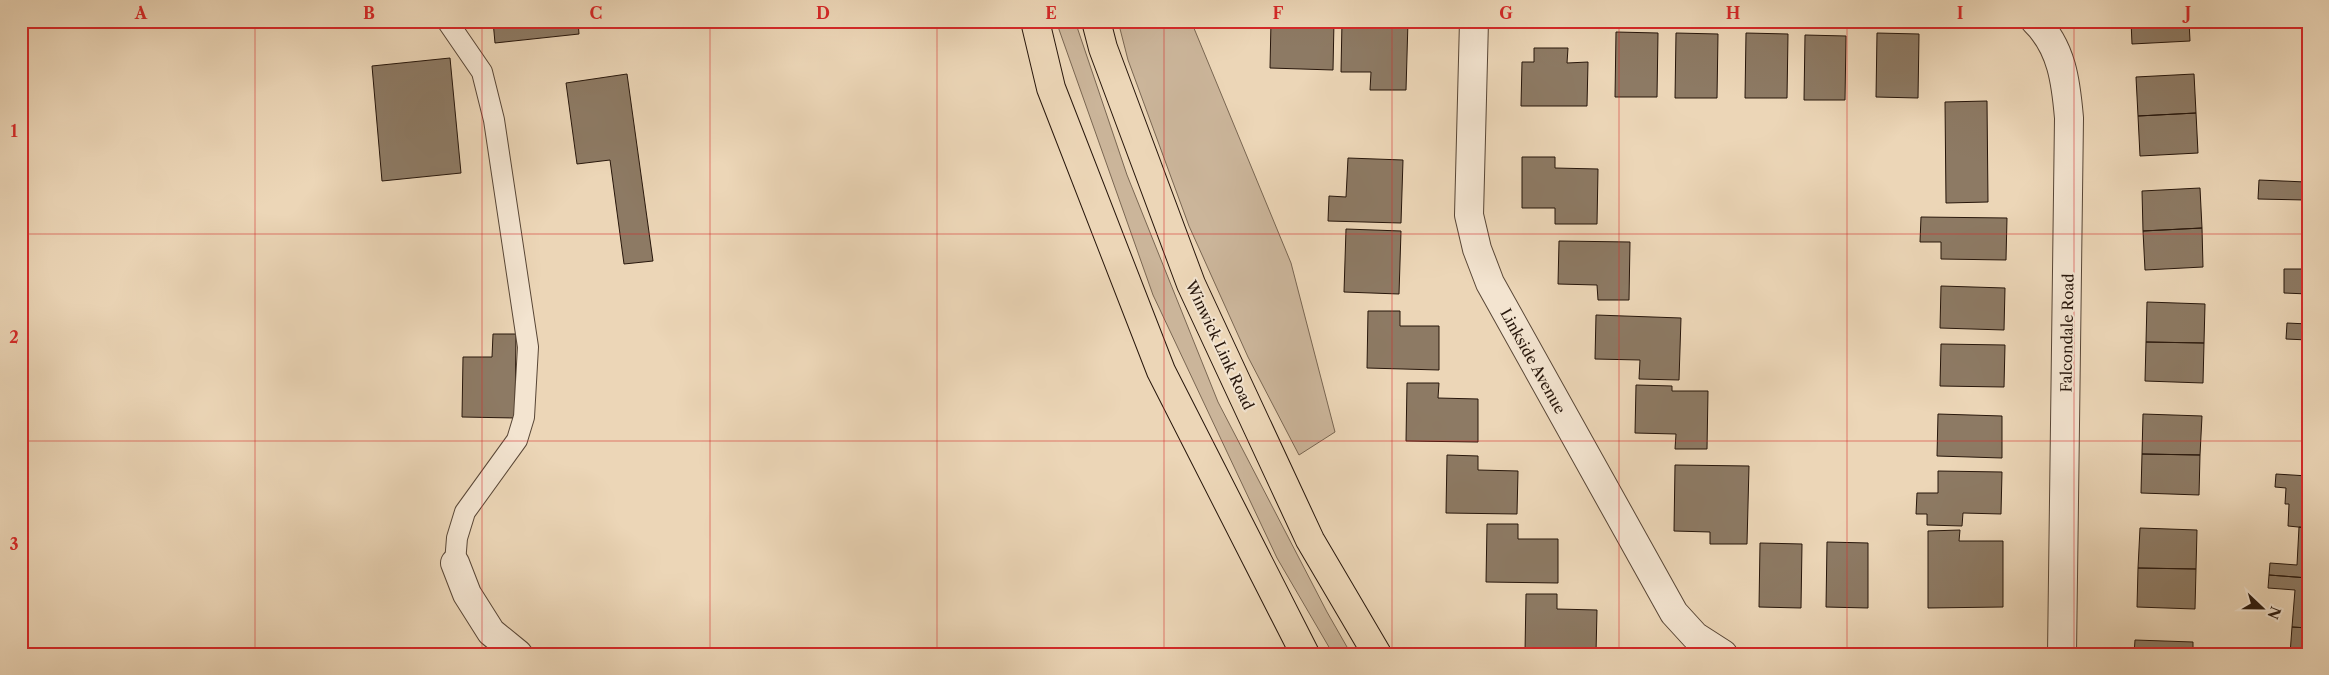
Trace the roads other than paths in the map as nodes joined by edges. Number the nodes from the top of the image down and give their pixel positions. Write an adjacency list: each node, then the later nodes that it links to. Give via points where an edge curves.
1 (446, 21): 6 (lane, via 482,72 492,112 528,347 524,417 517,440 465,512 457,538)
2 (1035, 21): 8 (main road, via 1051,88 1161,371)
3 (1096, 21): 9 (main road, Winwick Link Road, via 1103,48 1191,284 1310,540)
4 (1474, 21): 10 (street, Linkside Avenue, via 1469,215 1487,275 1674,613 1695,636)
5 (2035, 21): 11 (street, Falcondale Road, via 2058,54 2066,84 2069,118)
6 (455, 563): 7 (street, via 467,594 491,632)
7 (518, 654)
8 (1305, 654)
9 (1377, 654)
10 (1723, 654)
11 (2062, 654)

